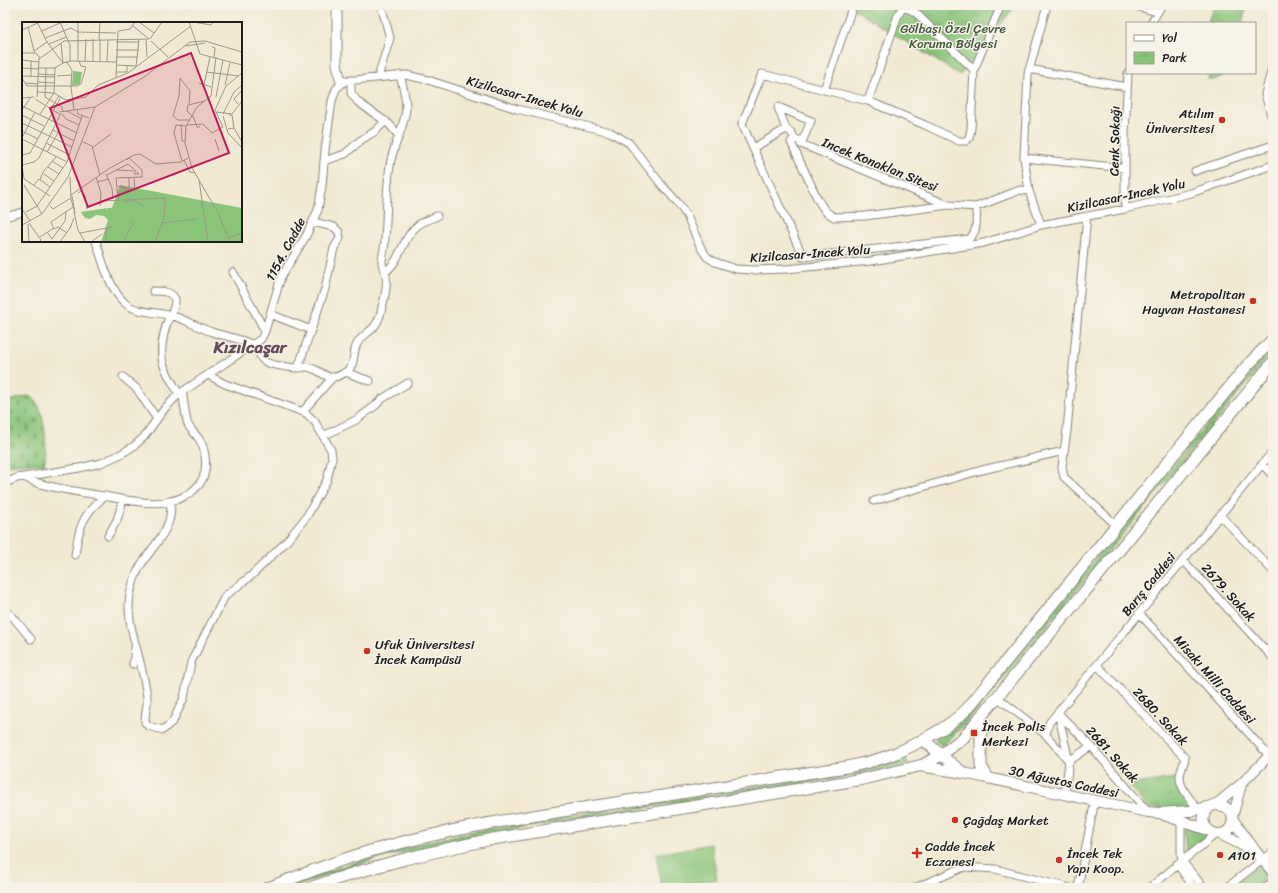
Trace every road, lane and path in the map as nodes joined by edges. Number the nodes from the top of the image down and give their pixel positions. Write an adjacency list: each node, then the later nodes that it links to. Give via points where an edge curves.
1 (337, 5): 17 (street, via 337,63)
2 (381, 5): 15 (street, via 390,38)
3 (853, 5): 19 (street)
4 (1001, 5): 11 (street)
5 (1047, 5): 10 (street)
6 (1132, 5): 8 (street)
7 (1162, 5): 8 (street)
8 (1157, 12): 9 (street)
9 (1152, 22)
10 (1029, 69): 18 (street); 29 (street)
11 (974, 70): 20 (street, via 971,129 966,141 959,141); 20 (street, via 915,12 905,7 897,18)
12 (1272, 70): 22 (street, via 1265,94)
13 (1128, 74): 18 (street, Cenk Sokağı)
14 (400, 75): 15 (street, Kizilcasar-Incek Yolu); 24 (street, via 406,108); 43 (street, Kizilcasar-Incek Yolu, via 428,80 517,109 610,132 629,143 678,203 707,257 736,269 786,269 871,261 984,243)
15 (378, 77): 16 (street, Kizilcasar-Incek Yolu)
16 (351, 80): 17 (street, Kizilcasar-Incek Yolu, via 345,80); 21 (street, via 351,93 358,102)
17 (341, 84): 30 (street, 1154. Cadde, via 336,89 332,101)
18 (1127, 87): 32 (street, Cenk Sokağı)
19 (824, 90): 20 (street); 28 (street, via 762,74 742,124)
20 (868, 101)
21 (386, 122): 24 (street); 30 (street, via 345,154)
22 (1273, 122)
23 (786, 130): 25 (street, Incek Konaklan Sitesi, via 791,132); 26 (street, via 778,107 811,121); 28 (street)
24 (399, 136): 46 (street, via 392,153 387,197 382,265)
25 (794, 139): 26 (street, Incek Konaklan Sitesi, via 799,140); 35 (street, via 791,142 818,200 831,216 865,216)
26 (801, 144): 35 (street, Incek Konaklan Sitesi)
27 (1273, 145): 33 (street)
28 (753, 148): 36 (street, via 803,257 969,239 974,236 976,229)
29 (1024, 158): 32 (street); 34 (street)
30 (324, 161): 42 (street, 1154. Cadde, via 318,210)
31 (1273, 166): 37 (street, Kizilcasar-Incek Yolu, via 1191,193)
32 (1125, 168): 37 (street, Cenk Sokağı)
33 (1195, 171)
34 (1029, 190): 36 (street, via 1020,190); 43 (street)
35 (949, 205): 36 (street)
36 (976, 207)
37 (1125, 209): 40 (street, Kizilcasar-Incek Yolu)
38 (22, 212): 41 (street)
39 (437, 216): 46 (street, via 417,225)
40 (1087, 216): 43 (street, Kizilcasar-Incek Yolu); 66 (street)
41 (5, 217)
42 (313, 222): 48 (street, 1154. Cadde, via 281,277); 50 (street, via 334,227 340,238 334,248 325,290)
43 (1042, 225)
44 (96, 242): 49 (street, via 106,271 126,304 144,311)
45 (233, 272): 51 (street)
46 (386, 272): 56 (street, via 382,307 377,323 357,344 352,365)
47 (153, 291): 49 (street, via 173,296 175,308)
48 (270, 314): 50 (street); 51 (street, 1154. Cadde)
49 (171, 315): 53 (street, via 213,332); 62 (street, via 165,329 163,360)
50 (311, 330): 55 (street)
51 (265, 331): 53 (street, 1154. Cadde, via 261,339)
52 (1273, 338): 77 (main road)
53 (255, 343): 55 (street, via 263,361); 57 (street, 1154. Cadde)
54 (1273, 362): 89 (main road)
55 (298, 368): 59 (street, via 315,369 327,377)
56 (345, 372): 59 (street); 60 (street)
57 (208, 375): 62 (street, 1154. Cadde); 63 (street, via 225,384)
58 (123, 377): 64 (street, via 137,389)
59 (333, 377): 63 (street)
60 (370, 381)
61 (408, 383): 65 (street, via 382,399 356,420)
62 (180, 393): 64 (street, 1154. Cadde); 74 (street, via 187,422 204,447 205,468 202,479 192,492)
63 (303, 411): 65 (street, via 313,419)
64 (157, 419): 70 (street, 1154. Cadde, via 134,446 101,463)
65 (323, 436): 85 (street, via 331,450 332,458 327,480 307,516 286,542 251,576 225,596 191,662 184,698 173,721 163,730 148,726 145,722 147,703)
66 (1064, 451): 75 (street, via 982,470); 77 (street, via 1064,477)
67 (1273, 451): 68 (street, Barış Caddesi)
68 (1262, 464): 69 (street); 76 (street, Barış Caddesi)
69 (1273, 476)
70 (25, 477): 71 (street, 1154. Cadde); 72 (street, via 58,488)
71 (5, 483)
72 (105, 496): 73 (street); 79 (street, via 89,511 83,521)
73 (123, 500): 74 (street, via 153,503); 78 (street, via 117,520)
74 (170, 501): 85 (street, via 171,514 164,535 141,564 131,589 128,601)
75 (874, 501)
76 (1220, 515): 80 (street, Barış Caddesi); 81 (street)
77 (1116, 525): 93 (main road, via 967,709 949,725)
78 (108, 536)
79 (75, 555)
80 (1183, 560): 83 (street, Barış Caddesi); 86 (street, 2679. Sokak)
81 (1273, 571)
82 (5, 611): 84 (street)
83 (1139, 613): 88 (street, Barış Caddesi); 97 (street, Misakı Milli Caddesi)
84 (31, 639)
85 (135, 640): 87 (street)
86 (1273, 658)
87 (133, 664)
88 (1097, 665): 90 (street, Barış Caddesi); 106 (street, 2680. Sokak, via 1185,758 1180,775 1182,786)
89 (997, 697): 91 (main road); 92 (street)
90 (1058, 713): 92 (street, Barış Caddesi, via 1049,724); 94 (street, 2681. Sokak); 98 (street)
91 (981, 716): 96 (main road, via 963,738); 101 (main road, via 981,766)
92 (1046, 735): 98 (street)
93 (924, 740): 95 (main road); 96 (main road)
94 (1091, 746): 98 (street); 107 (street, 2681. Sokak)
95 (911, 747): 99 (main road, via 912,758); 117 (main road, via 884,758 847,767 462,828 338,861)
96 (941, 755): 99 (main road); 100 (main road, 30 Ağustos Caddesi)
97 (1272, 756): 102 (street)
98 (1069, 760): 103 (street)
99 (920, 766): 100 (main road, 30 Ağustos Caddesi); 118 (main road, via 862,779 455,847 382,864)
100 (964, 773): 101 (main road, 30 Ağustos Caddesi)
101 (988, 778): 103 (main road, 30 Ağustos Caddesi)
102 (1242, 783): 105 (street); 108 (street)
103 (1065, 794): 104 (main road, 30 Ağustos Caddesi)
104 (1095, 800): 107 (main road, 30 Ağustos Caddesi); 121 (street)
105 (1212, 806): 106 (main road); 108 (main road, via 1228,808); 110 (main road, via 1204,818 1206,827)
106 (1198, 810): 107 (main road)
107 (1153, 813): 109 (main road)
108 (1233, 818): 110 (main road, via 1228,831); 111 (main road)
109 (1181, 822): 110 (main road); 113 (street)
110 (1215, 833): 111 (main road); 113 (street)
111 (1256, 852): 114 (main road)
112 (1273, 852): 114 (street)
113 (1180, 860): 122 (street); 123 (street); 124 (street)
114 (1263, 860): 115 (main road); 125 (street)
115 (1273, 872)
116 (1273, 882): 126 (street)
117 (268, 888)
118 (310, 888)
119 (915, 888): 120 (street, via 964,867 995,869)
120 (1070, 888)
121 (1078, 888)
122 (1149, 888)
123 (1194, 888)
124 (1204, 888)
125 (1226, 888)
126 (1265, 888)

